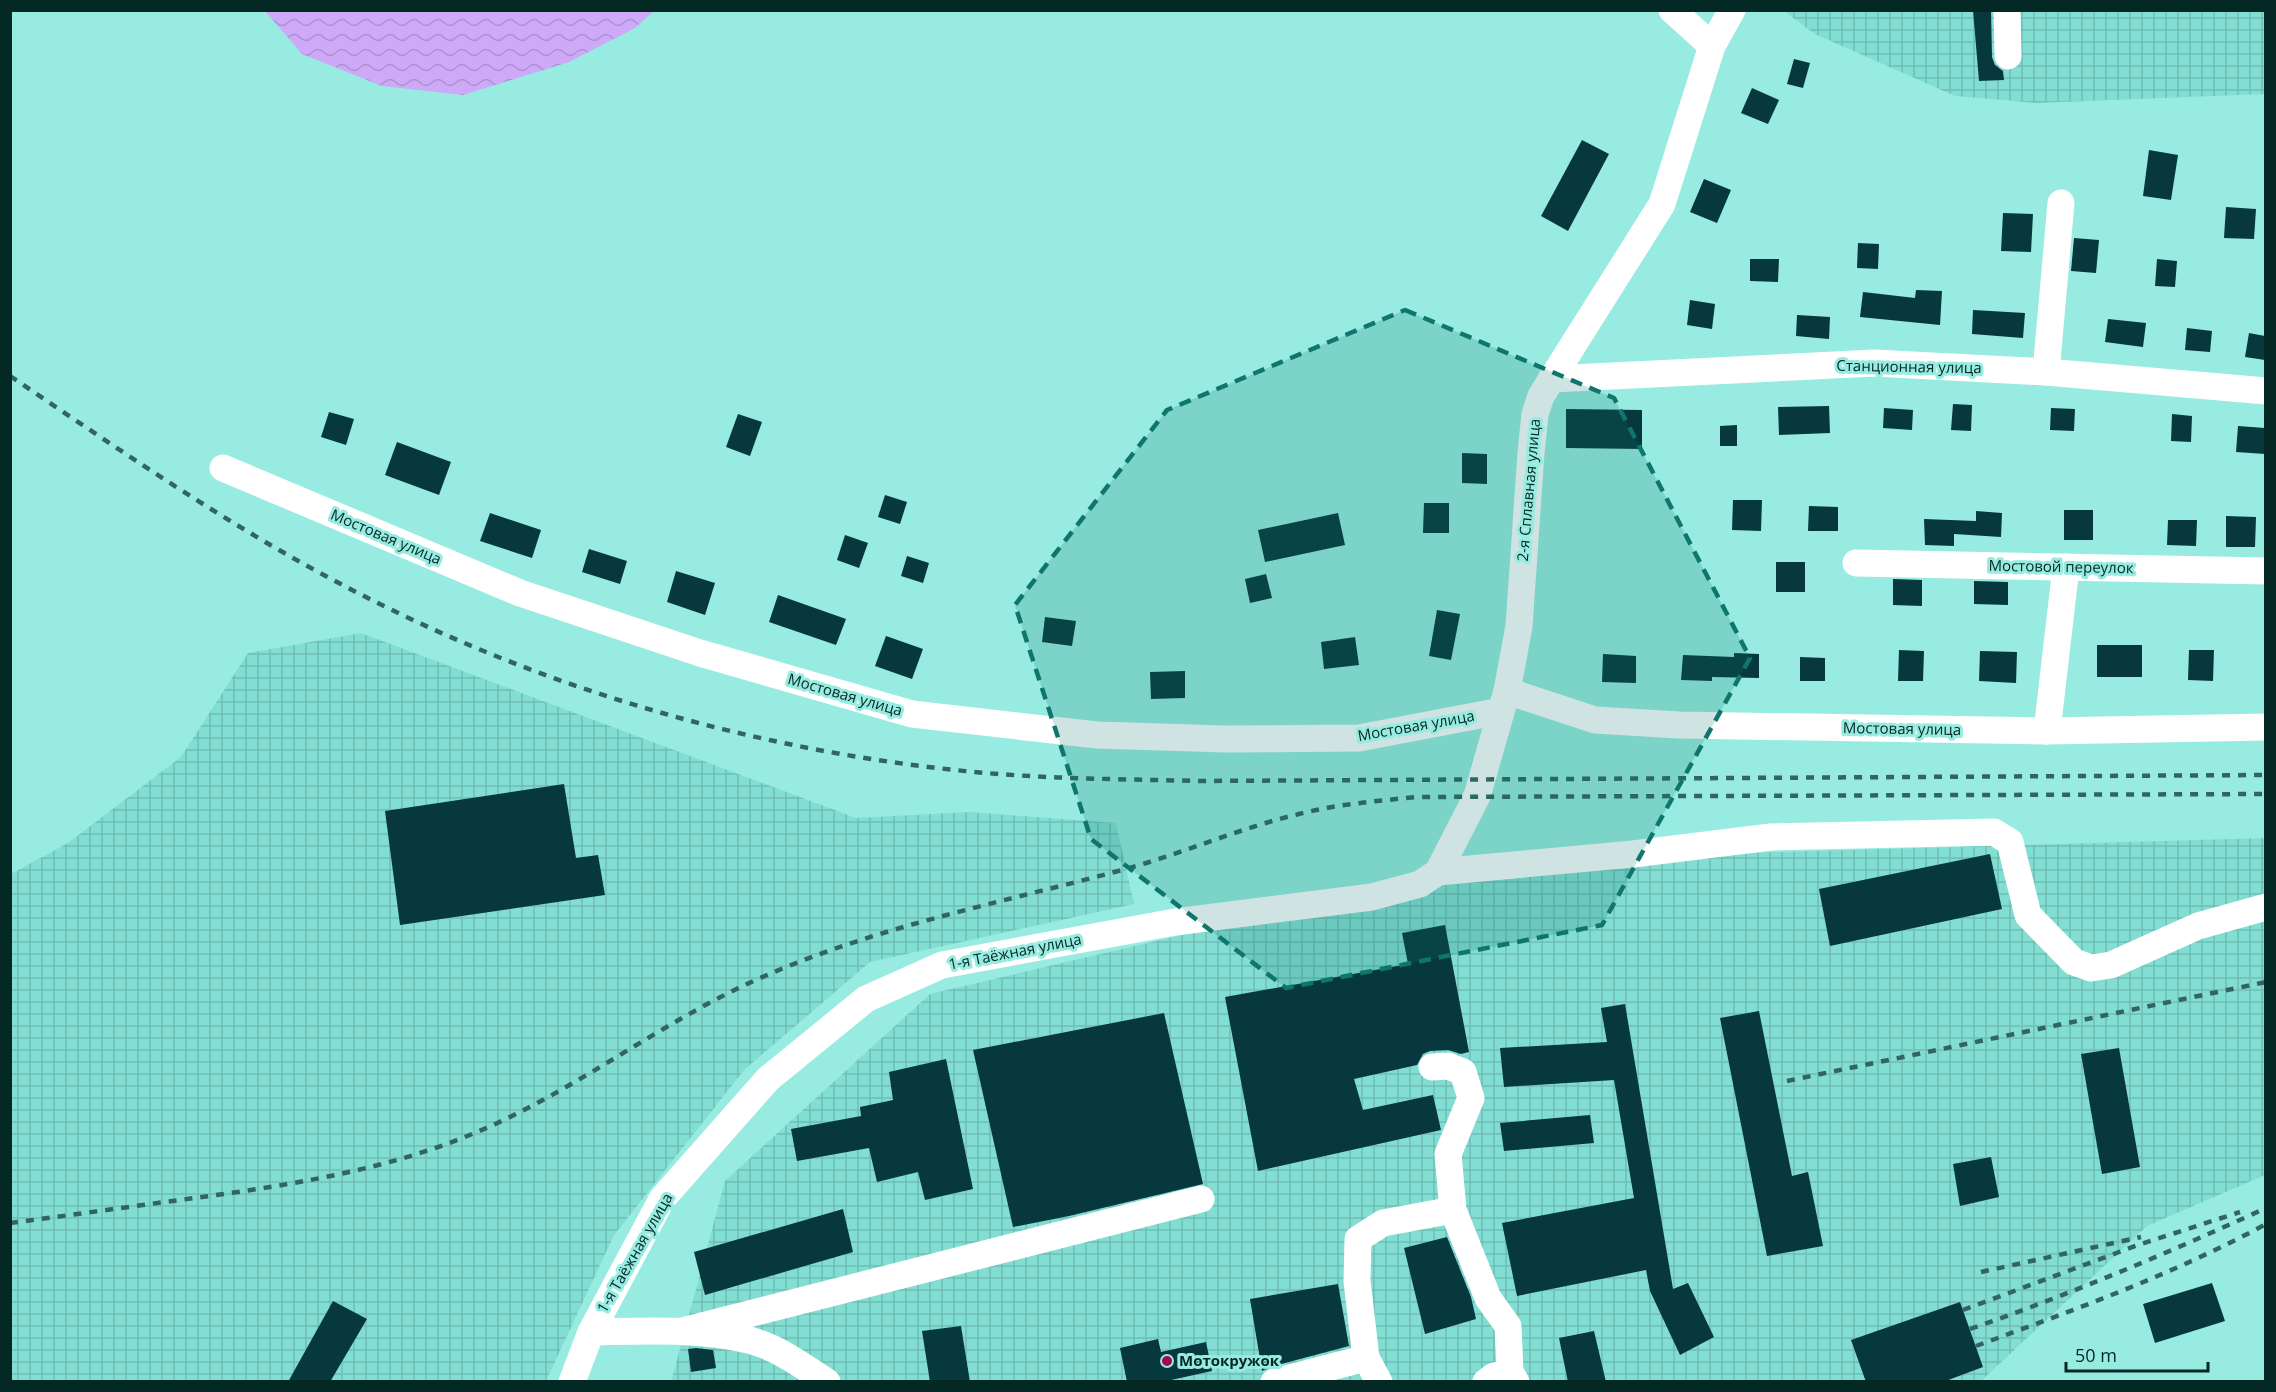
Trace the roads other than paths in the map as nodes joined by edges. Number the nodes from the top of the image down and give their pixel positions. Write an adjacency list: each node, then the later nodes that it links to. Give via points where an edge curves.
1 (1672, 10): 4 (street)
2 (1732, 10): 4 (street, 2-я Сплавная улица)
3 (2007, 10): 5 (street)
4 (1712, 46): 8 (street, 2-я Сплавная улица, via 1662,204)
5 (2008, 56)
6 (2061, 203): 7 (street)
7 (2046, 372): 8 (street, Станционная улица, via 1874,363); 9 (street, Станционная улица)
8 (1551, 379): 14 (street, 2-я Сплавная улица, via 1535,414 1519,626)
9 (2265, 391)
10 (223, 468): 14 (street, Мостовая улица, via 520,593 700,653 912,714 1097,735 1359,738)
11 (1856, 563): 12 (street, Мостовой переулок)
12 (2066, 567): 13 (street, Мостовой переулок); 16 (street)
13 (2265, 571)
14 (1504, 701): 16 (street, Мостовая улица, via 1595,720 1679,725); 17 (street, 2-я Сплавная улица, via 1477,796)
15 (2265, 727): 16 (street, Мостовая улица)
16 (2047, 731)
17 (1438, 872): 18 (street, via 1771,837 1994,832 2010,842 2028,915 2074,962 2091,968 2111,965 2198,926); 23 (street, 1-я Таёжная улица, via 1420,884 1372,897 1175,921 942,965 866,999 768,1079 662,1199)
18 (2265, 907)
19 (1432, 1067): 21 (street, via 1448,1066 1464,1072 1471,1098 1448,1154)
20 (1201, 1199): 22 (street)
21 (1453, 1210): 24 (street, via 1383,1223 1358,1239 1357,1281); 25 (street, via 1488,1298 1508,1326)
22 (682, 1331): 23 (street); 27 (street, via 750,1340 777,1351)
23 (591, 1332): 26 (street, 1-я Таёжная улица)
24 (1366, 1358): 28 (street); 29 (street)
25 (1504, 1378)
26 (572, 1382)
27 (827, 1382)
28 (1274, 1382)
29 (1379, 1382)

